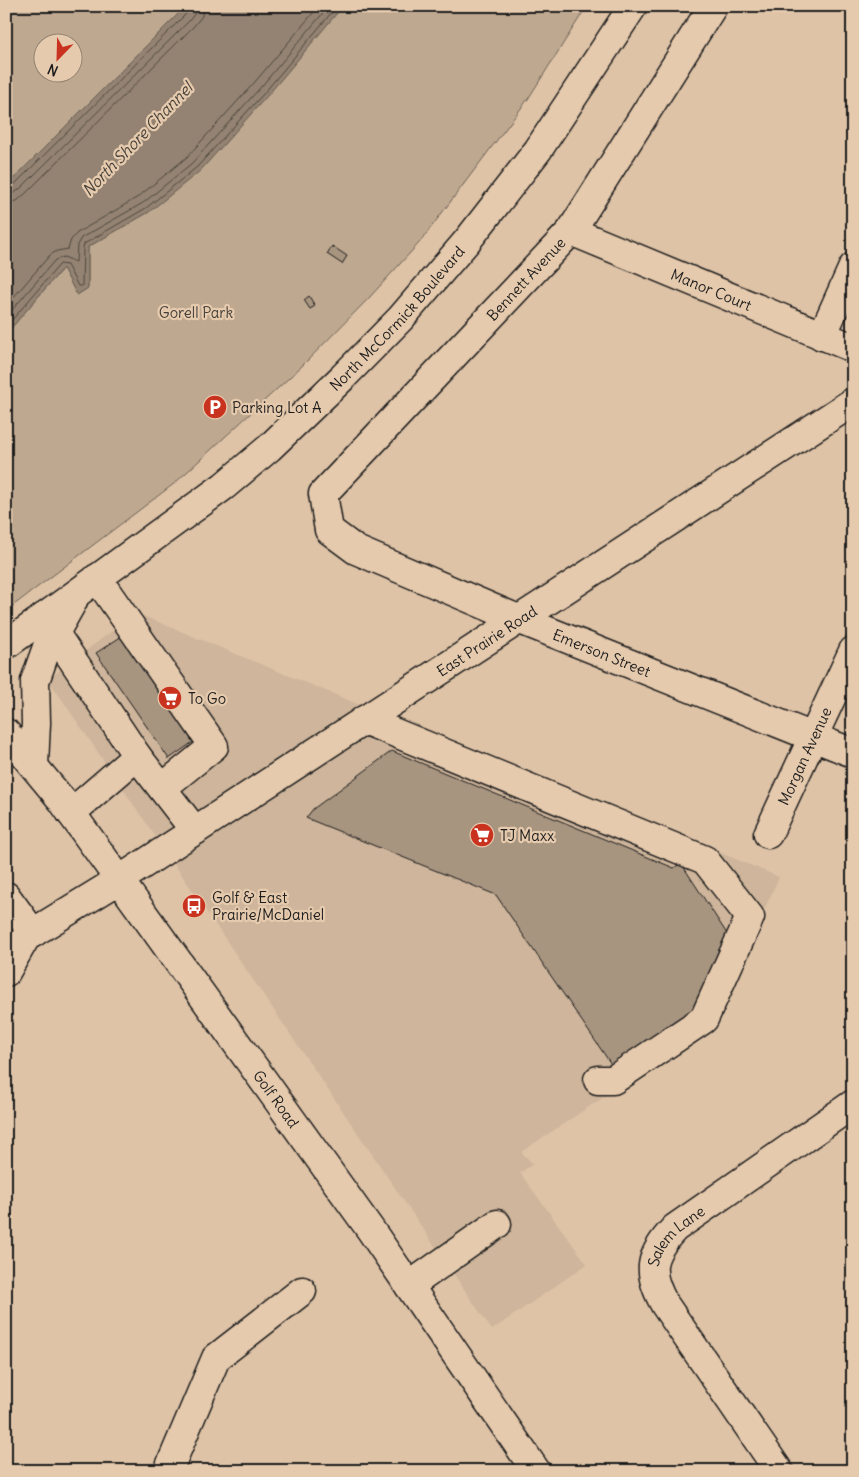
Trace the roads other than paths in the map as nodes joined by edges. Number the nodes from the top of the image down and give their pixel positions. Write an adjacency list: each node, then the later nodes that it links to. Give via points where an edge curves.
1 (633, 6): 9 (street, North McCormick Boulevard, via 538,150 401,318 269,448 231,480)
2 (713, 6): 3 (street, Bennett Avenue)
3 (572, 231): 5 (street, Manor Court); 8 (street, Bennett Avenue, via 323,494)
4 (853, 267): 5 (street)
5 (822, 336): 6 (street, Manor Court)
6 (853, 348)
7 (853, 402): 10 (street, East Prairie Road)
8 (329, 530): 10 (street, Emerson Street, via 356,550)
9 (87, 585): 11 (street); 20 (street, via 214,746)
10 (518, 619): 14 (street, East Prairie Road); 16 (street, Emerson Street)
11 (50, 625): 12 (street); 18 (street); 19 (street, via 47,647 35,681)
12 (6, 645)
13 (853, 651): 16 (street, Morgan Avenue)
14 (364, 720): 22 (street, East Prairie Road); 28 (street, via 706,860 750,918 704,1019 613,1080)
15 (6, 733): 19 (street, Golf Road)
16 (814, 738): 17 (street, Emerson Street); 23 (street, Morgan Avenue)
17 (853, 754)
18 (137, 756): 20 (street); 21 (street)
19 (34, 765): 21 (street, Golf Road)
20 (162, 788): 22 (street)
21 (71, 813): 24 (street, Golf Road)
22 (195, 830): 24 (street, East Prairie Road)
23 (768, 834)
24 (119, 880): 26 (street, East Prairie Road); 31 (street, Golf Road)
25 (6, 896): 26 (street)
26 (33, 933): 27 (street, East Prairie Road, via 26,938)
27 (6, 972)
28 (598, 1080)
29 (853, 1104): 35 (street, Salem Lane, via 675,1228 656,1250 653,1273 656,1288)
30 (497, 1224): 31 (street)
31 (409, 1286): 34 (street, Golf Road)
32 (302, 1292): 33 (street, via 216,1358)
33 (168, 1471)
34 (536, 1471)
35 (779, 1471)

